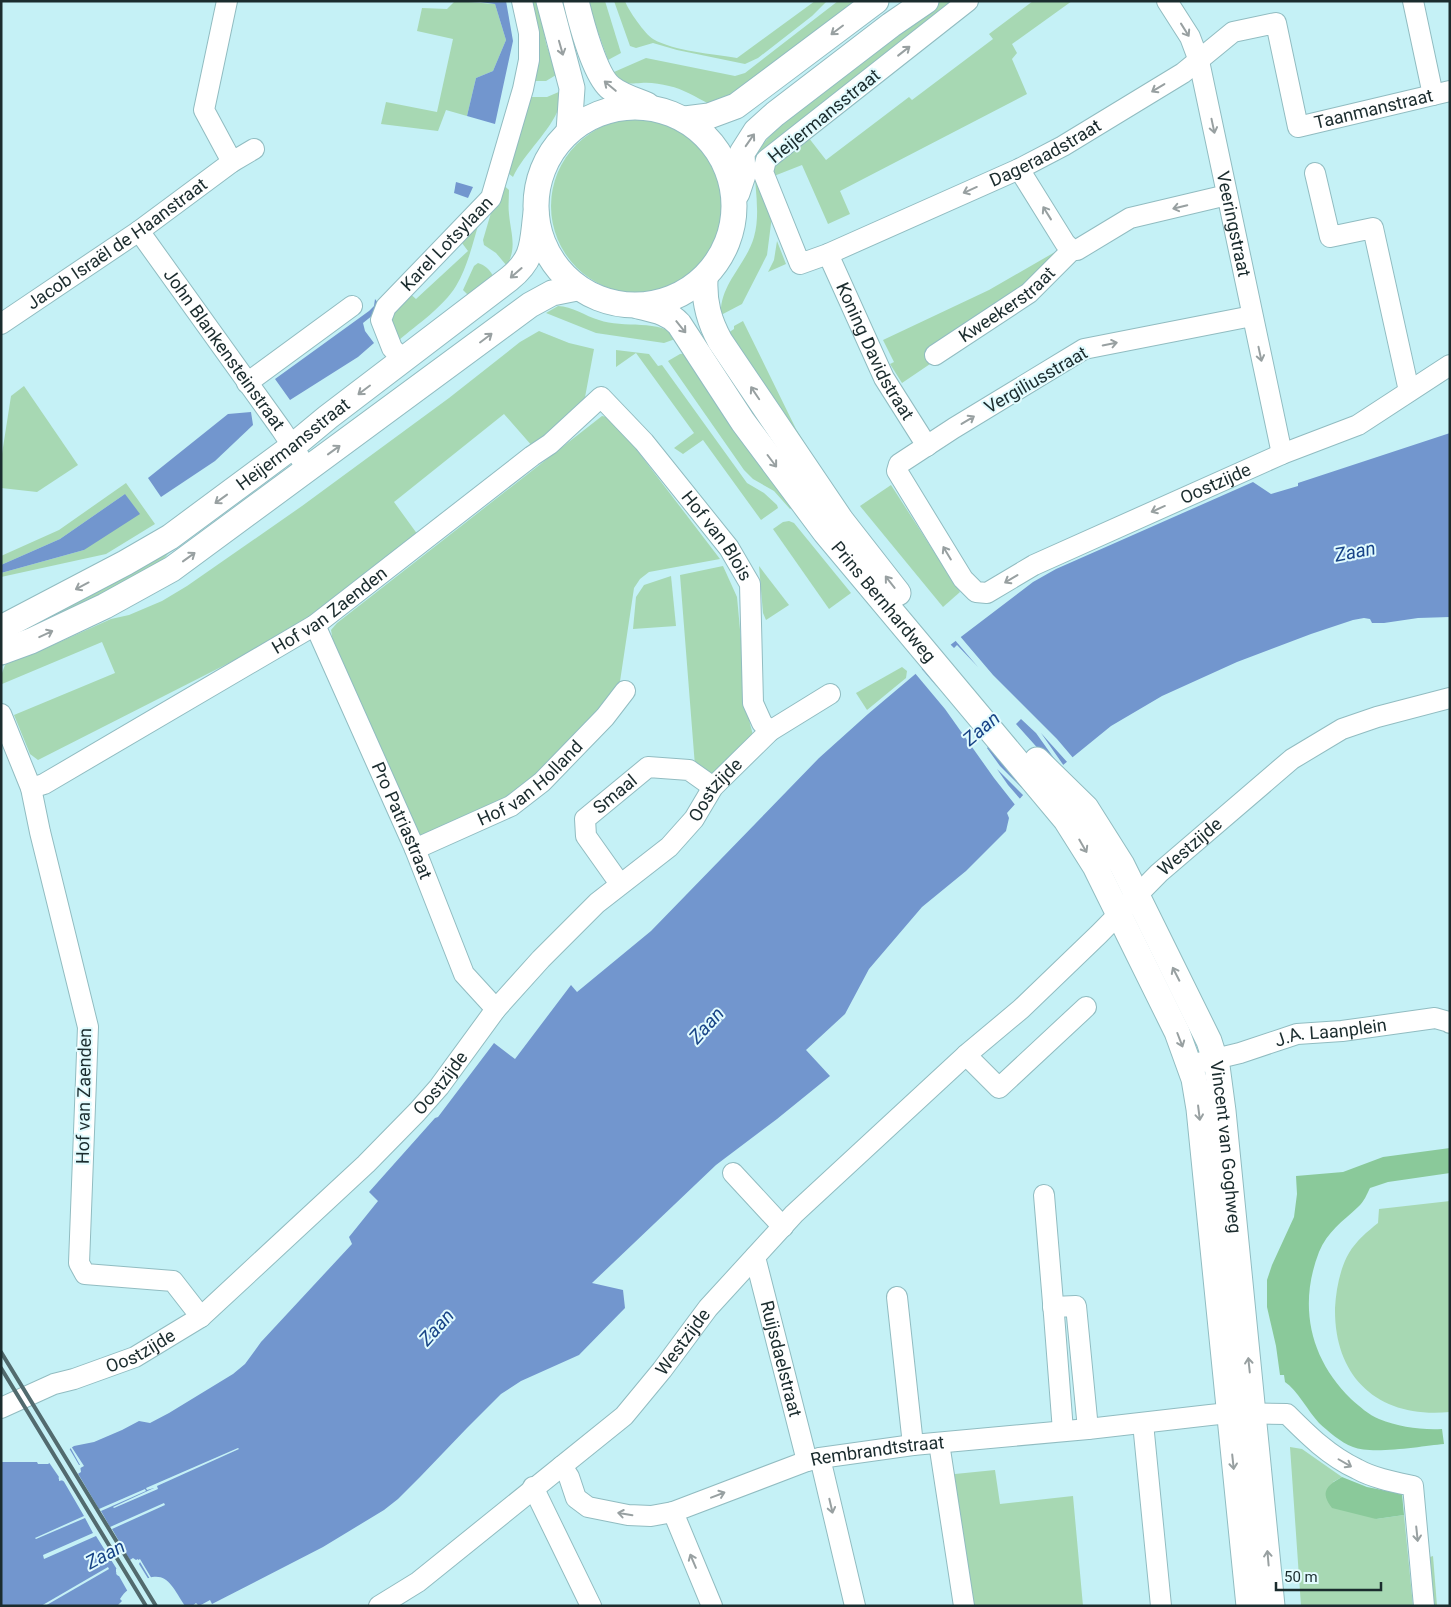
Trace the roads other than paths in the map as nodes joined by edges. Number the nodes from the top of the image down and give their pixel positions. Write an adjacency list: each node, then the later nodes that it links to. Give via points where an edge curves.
1 (227, 1): 18 (street, via 204,110)
2 (522, 1): 35 (street, Karel Lotsylaan, via 529,34 530,60 491,198 386,307 381,320 392,348)
3 (549, 1): 16 (main road, one-way to 16, via 572,88)
4 (576, 1): 13 (main road, one-way to 4, via 606,84 593,56)
5 (876, 1): 14 (main road, one-way to 14, via 736,106 709,116)
6 (968, 1): 27 (street, Heijermansstraat, one-way to 6, via 762,172 766,160)
7 (1167, 1): 11 (street, Veeringstraat, one-way to 11, via 1190,37)
8 (1418, 1): 9 (street)
9 (1414, 2): 12 (street)
10 (914, 4): 22 (main road, Heijermansstraat, one-way to 10, via 743,176 742,153 756,131)
11 (1199, 61): 15 (street, Dageraadstraat, via 1233,32 1276,23); 19 (street, Dageraadstraat, one-way to 19, via 1063,146); 21 (street, Veeringstraat, one-way to 21)
12 (1441, 93): 15 (street, Taanmanstraat)
13 (653, 108): 14 (main road); 16 (main road, via 624,107 595,115)
14 (686, 119): 22 (main road, via 709,139 723,159 731,180)
15 (1298, 127)
16 (570, 131): 23 (main road, via 546,162 539,180)
17 (254, 149): 18 (street, Jacob Israël de Haanstraat)
18 (232, 162): 24 (street, Jacob Israël de Haanstraat)
19 (1019, 169): 25 (street, one-way to 19); 26 (street, Dageraadstraat, one-way to 26)
20 (1315, 173): 38 (street, via 1330,237 1374,228)
21 (1227, 195): 25 (street, Kweekerstraat, one-way to 25, via 1130,218); 32 (street, Veeringstraat)
22 (734, 203): 28 (main road, via 733,221 722,256)
23 (536, 213): 29 (main road, via 539,234 547,253 559,271); 35 (main road, Heijermansstraat, one-way to 35, via 530,254 520,270)
24 (139, 231): 33 (street, Jacob Israël de Haanstraat); 37 (street, John Blankensteinstraat)
25 (1072, 250): 34 (street, Kweekerstraat, via 1029,294)
26 (828, 254): 27 (street, Dageraadstraat); 41 (street, Koning Davidstraat, via 884,378)
27 (800, 264)
28 (705, 280): 31 (main road, via 675,296); 46 (main road, Prins Bernhardweg, one-way to 28, via 720,341 708,314)
29 (577, 288): 31 (main road, via 604,301); 43 (main road, Heijermansstraat, one-way to 29, via 530,305 552,293)
30 (352, 306): 37 (street)
31 (638, 306): 46 (main road, Prins Bernhardweg, one-way to 46, via 665,313 679,324 742,422 825,532)
32 (1252, 316): 41 (street, Vergiliusstraat, one-way to 32, via 1084,349); 42 (street, Veeringstraat, one-way to 42)
33 (1, 324)
34 (935, 355)
35 (403, 360): 40 (main road, Heijermansstraat, one-way to 40)
36 (1450, 365): 38 (street, Oostzijde)
37 (246, 383): 40 (street, John Blankensteinstraat)
38 (1409, 392): 42 (street, Oostzijde, via 1358,425)
39 (602, 397): 45 (street, Hof van Zaenden, via 550,444); 53 (street, Hof van Blois, via 644,442 729,548 750,584 753,703 762,723)
40 (293, 446): 43 (street, John Blankensteinstraat); 47 (main road, Heijermansstraat, one-way to 47, via 170,537)
41 (927, 446): 44 (street, Vergiliusstraat, one-way to 41, via 963,579 897,471 899,464)
42 (1282, 454): 44 (street, Oostzijde, one-way to 44, via 1034,565 987,593)
43 (308, 470): 48 (main road, Heijermansstraat, one-way to 43, via 105,606 172,569)
44 (976, 592)
45 (315, 625): 54 (street, Hof van Zaenden, via 44,784); 57 (street, Pro Patriastraat)
46 (914, 625): 56 (main road, Prins Bernhardweg, via 1030,753)
47 (1, 628)
48 (1, 652)
49 (625, 691): 57 (street, Hof van Holland, via 605,717 542,782 510,806)
50 (830, 694): 53 (street, Oostzijde)
51 (1450, 698): 59 (street, Westzijde, via 1342,729 1301,752)
52 (1, 714): 54 (street, Hof van Zaenden)
53 (770, 731): 55 (street, Oostzijde)
54 (31, 788): 73 (street, Hof van Zaenden, via 88,1028 79,1263 85,1274 172,1281)
55 (713, 788): 58 (street, Oostzijde, via 694,819 669,847); 58 (street, Smaal, via 689,770 648,767 585,819 586,836)
56 (1063, 800): 59 (main road, Prins Bernhardweg, via 1086,808 1114,850); 60 (main road, Prins Bernhardweg, one-way to 60, via 1076,833)
57 (415, 849): 62 (street, Pro Patriastraat, via 464,974)
58 (620, 884): 62 (street, Oostzijde, via 541,959)
59 (1137, 896): 60 (street, Westzijde); 65 (main road, Vincent van Goghweg, one-way to 59, via 1205,1031)
60 (1119, 914): 64 (street, Westzijde, via 1021,1009); 66 (main road, Vincent van Goghweg, one-way to 66)
61 (1086, 1007): 64 (street, via 999,1088)
62 (496, 1009): 73 (street, Oostzijde, via 417,1112 366,1164)
63 (1449, 1023): 65 (street, J.A. Laanplein, via 1435,1018 1297,1034)
64 (966, 1055): 69 (street, Westzijde)
65 (1215, 1059): 66 (street, J.A. Laanplein); 76 (main road, Vincent van Goghweg, one-way to 65)
66 (1190, 1065): 75 (main road, Vincent van Goghweg, one-way to 75, via 1199,1110)
67 (733, 1173): 69 (street)
68 (1044, 1195): 72 (street)
69 (783, 1227): 70 (street, Westzijde)
70 (755, 1257): 82 (street, Ruijsdaelstraat); 83 (street, Westzijde, via 708,1308 630,1408)
71 (897, 1297): 81 (street)
72 (1053, 1307): 78 (street, via 1076,1306); 79 (street)
73 (201, 1317): 74 (street, Oostzijde, via 135,1357 44,1388)
74 (1, 1408)
75 (1229, 1413): 76 (street); 77 (street, Rembrandtstraat); 92 (main road, Vincent van Goghweg, one-way to 92)
76 (1253, 1414): 93 (main road, Vincent van Goghweg, one-way to 76); 94 (street, one-way to 94, via 1287,1414 1342,1461 1359,1470 1412,1486)
77 (1143, 1423): 78 (street, Rembrandtstraat); 91 (street)
78 (1088, 1429): 79 (street, Rembrandtstraat)
79 (1063, 1431): 80 (street, Rembrandtstraat)
80 (939, 1443): 81 (street, Rembrandtstraat); 90 (street)
81 (913, 1445): 82 (street, Rembrandtstraat)
82 (813, 1460): 85 (street, Rembrandtstraat, one-way to 82); 89 (street, Ruijsdaelstraat, one-way to 89)
83 (562, 1466): 84 (street, Westzijde); 85 (street, Rembrandtstraat, one-way to 83, via 628,1516 588,1507 576,1498)
84 (533, 1487): 86 (street, Westzijde, via 418,1582); 87 (street)
85 (673, 1512): 88 (street, one-way to 85)
86 (379, 1606)
87 (591, 1606)
88 (712, 1606)
89 (855, 1606)
90 (964, 1606)
91 (1161, 1606)
92 (1249, 1606)
93 (1272, 1606)
94 (1424, 1606)

